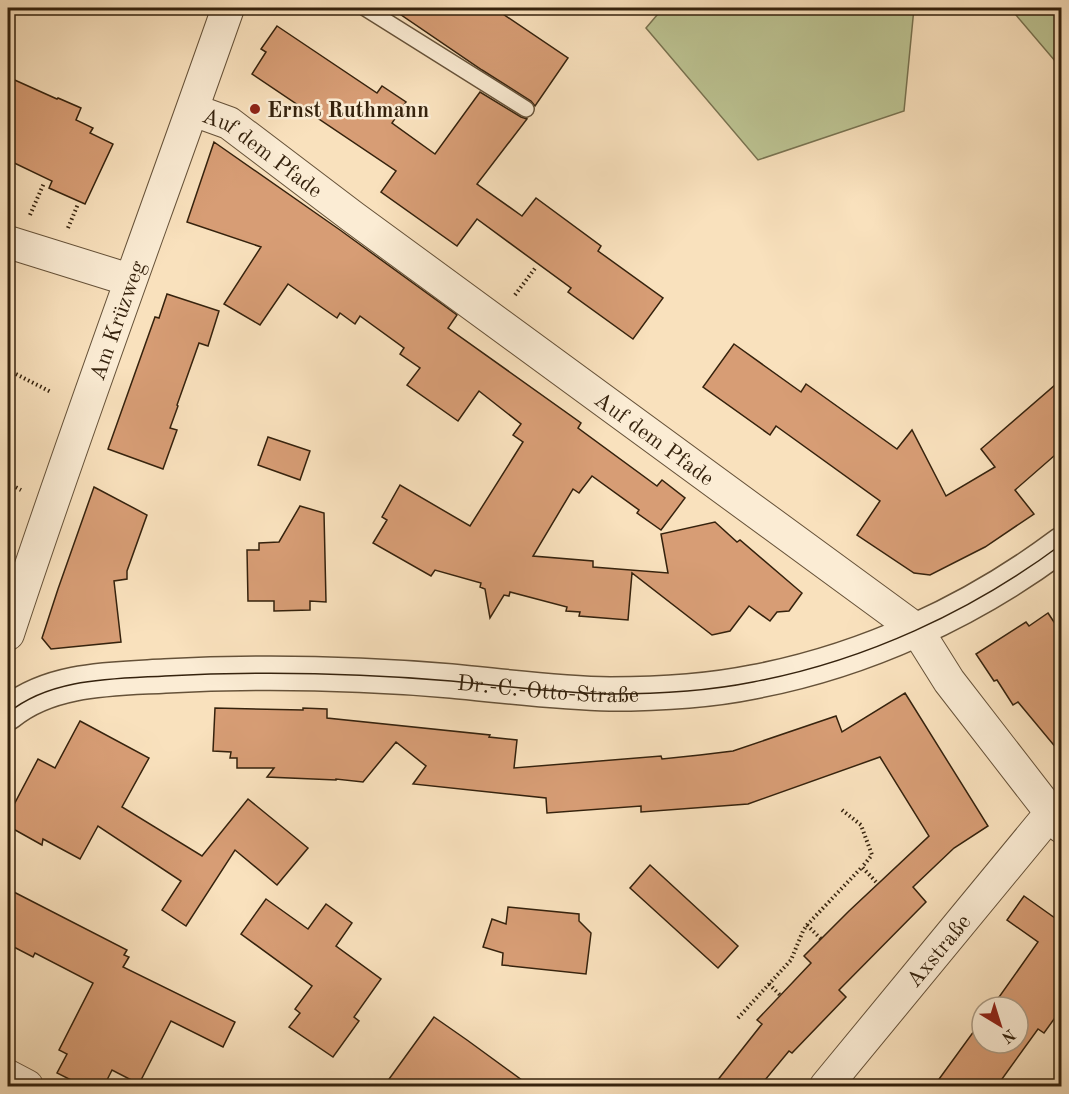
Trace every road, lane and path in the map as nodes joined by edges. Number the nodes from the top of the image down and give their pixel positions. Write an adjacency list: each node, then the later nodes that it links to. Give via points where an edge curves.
1 (228, 8): 4 (street, Am Krüzweg)
2 (365, 8): 3 (lane)
3 (526, 109)
4 (193, 110): 6 (street, Am Krüzweg); 12 (street, Auf dem Pfade, via 229,123)
5 (8, 242): 6 (street)
6 (130, 280): 13 (street, Am Krüzweg)
7 (8, 370): 8 (path)
8 (51, 392)
9 (8, 483): 10 (path)
10 (21, 490)
11 (1062, 544): 12 (street, Dr.-C.-Otto-Straße, via 1000,586)
12 (917, 630): 14 (street, Dr.-C.-Otto-Straße, via 815,668 752,683 660,692 565,692 326,674 215,673 104,679 60,688); 16 (street, Auf dem Pfade, via 949,681)
13 (8, 634)
14 (8, 709)
15 (842, 810): 17 (path, via 861,825 872,855)
16 (1056, 820): 26 (street, Axstraße)
17 (862, 867): 18 (path); 19 (path)
18 (878, 884)
19 (807, 925): 20 (path); 21 (path, via 791,960)
20 (821, 939)
21 (769, 984): 22 (path); 23 (path)
22 (780, 995)
23 (738, 1018)
24 (8, 1076): 25 (street)
25 (27, 1086)
26 (826, 1086)

